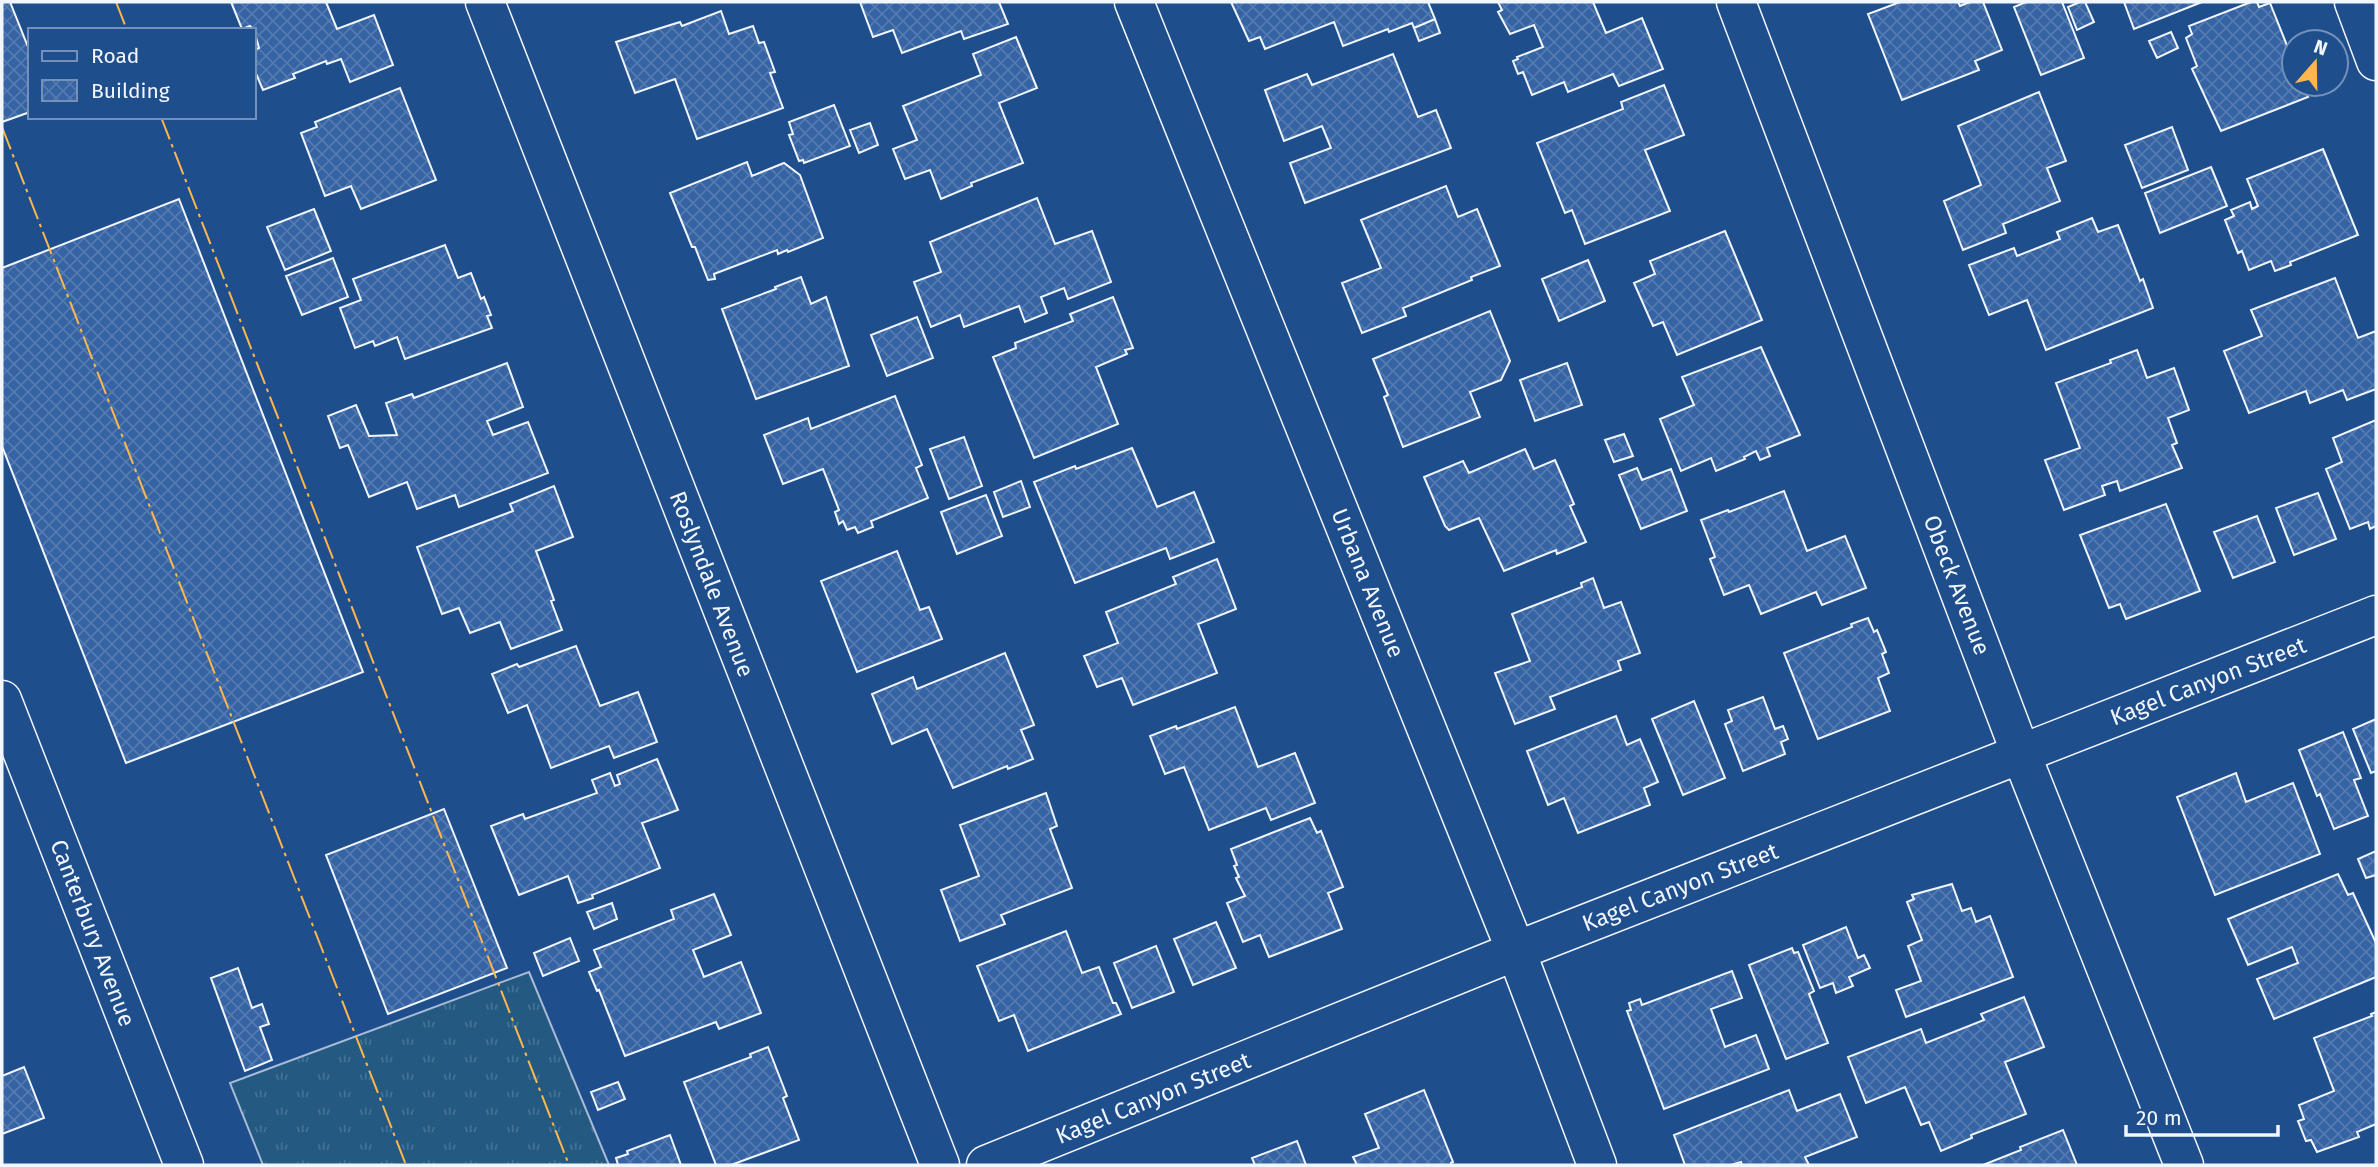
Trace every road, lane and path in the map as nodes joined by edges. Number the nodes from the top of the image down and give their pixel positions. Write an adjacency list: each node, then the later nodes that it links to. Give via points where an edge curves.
1 (485, 2): 11 (street, Roslyndale Avenue)
2 (1134, 2): 9 (street, Urbana Avenue)
3 (1736, 2): 8 (street, Obeck Avenue)
4 (2354, 2): 5 (street)
5 (2376, 61)
6 (2376, 615): 8 (street, Kagel Canyon Street)
7 (2, 700): 10 (street, Canterbury Avenue)
8 (2021, 754): 9 (street, Kagel Canyon Street); 14 (street, Obeck Avenue)
9 (1516, 951): 12 (street, Kagel Canyon Street); 13 (street, Urbana Avenue)
10 (184, 1165)
11 (940, 1165)
12 (986, 1165)
13 (1597, 1165)
14 (2184, 1165)

